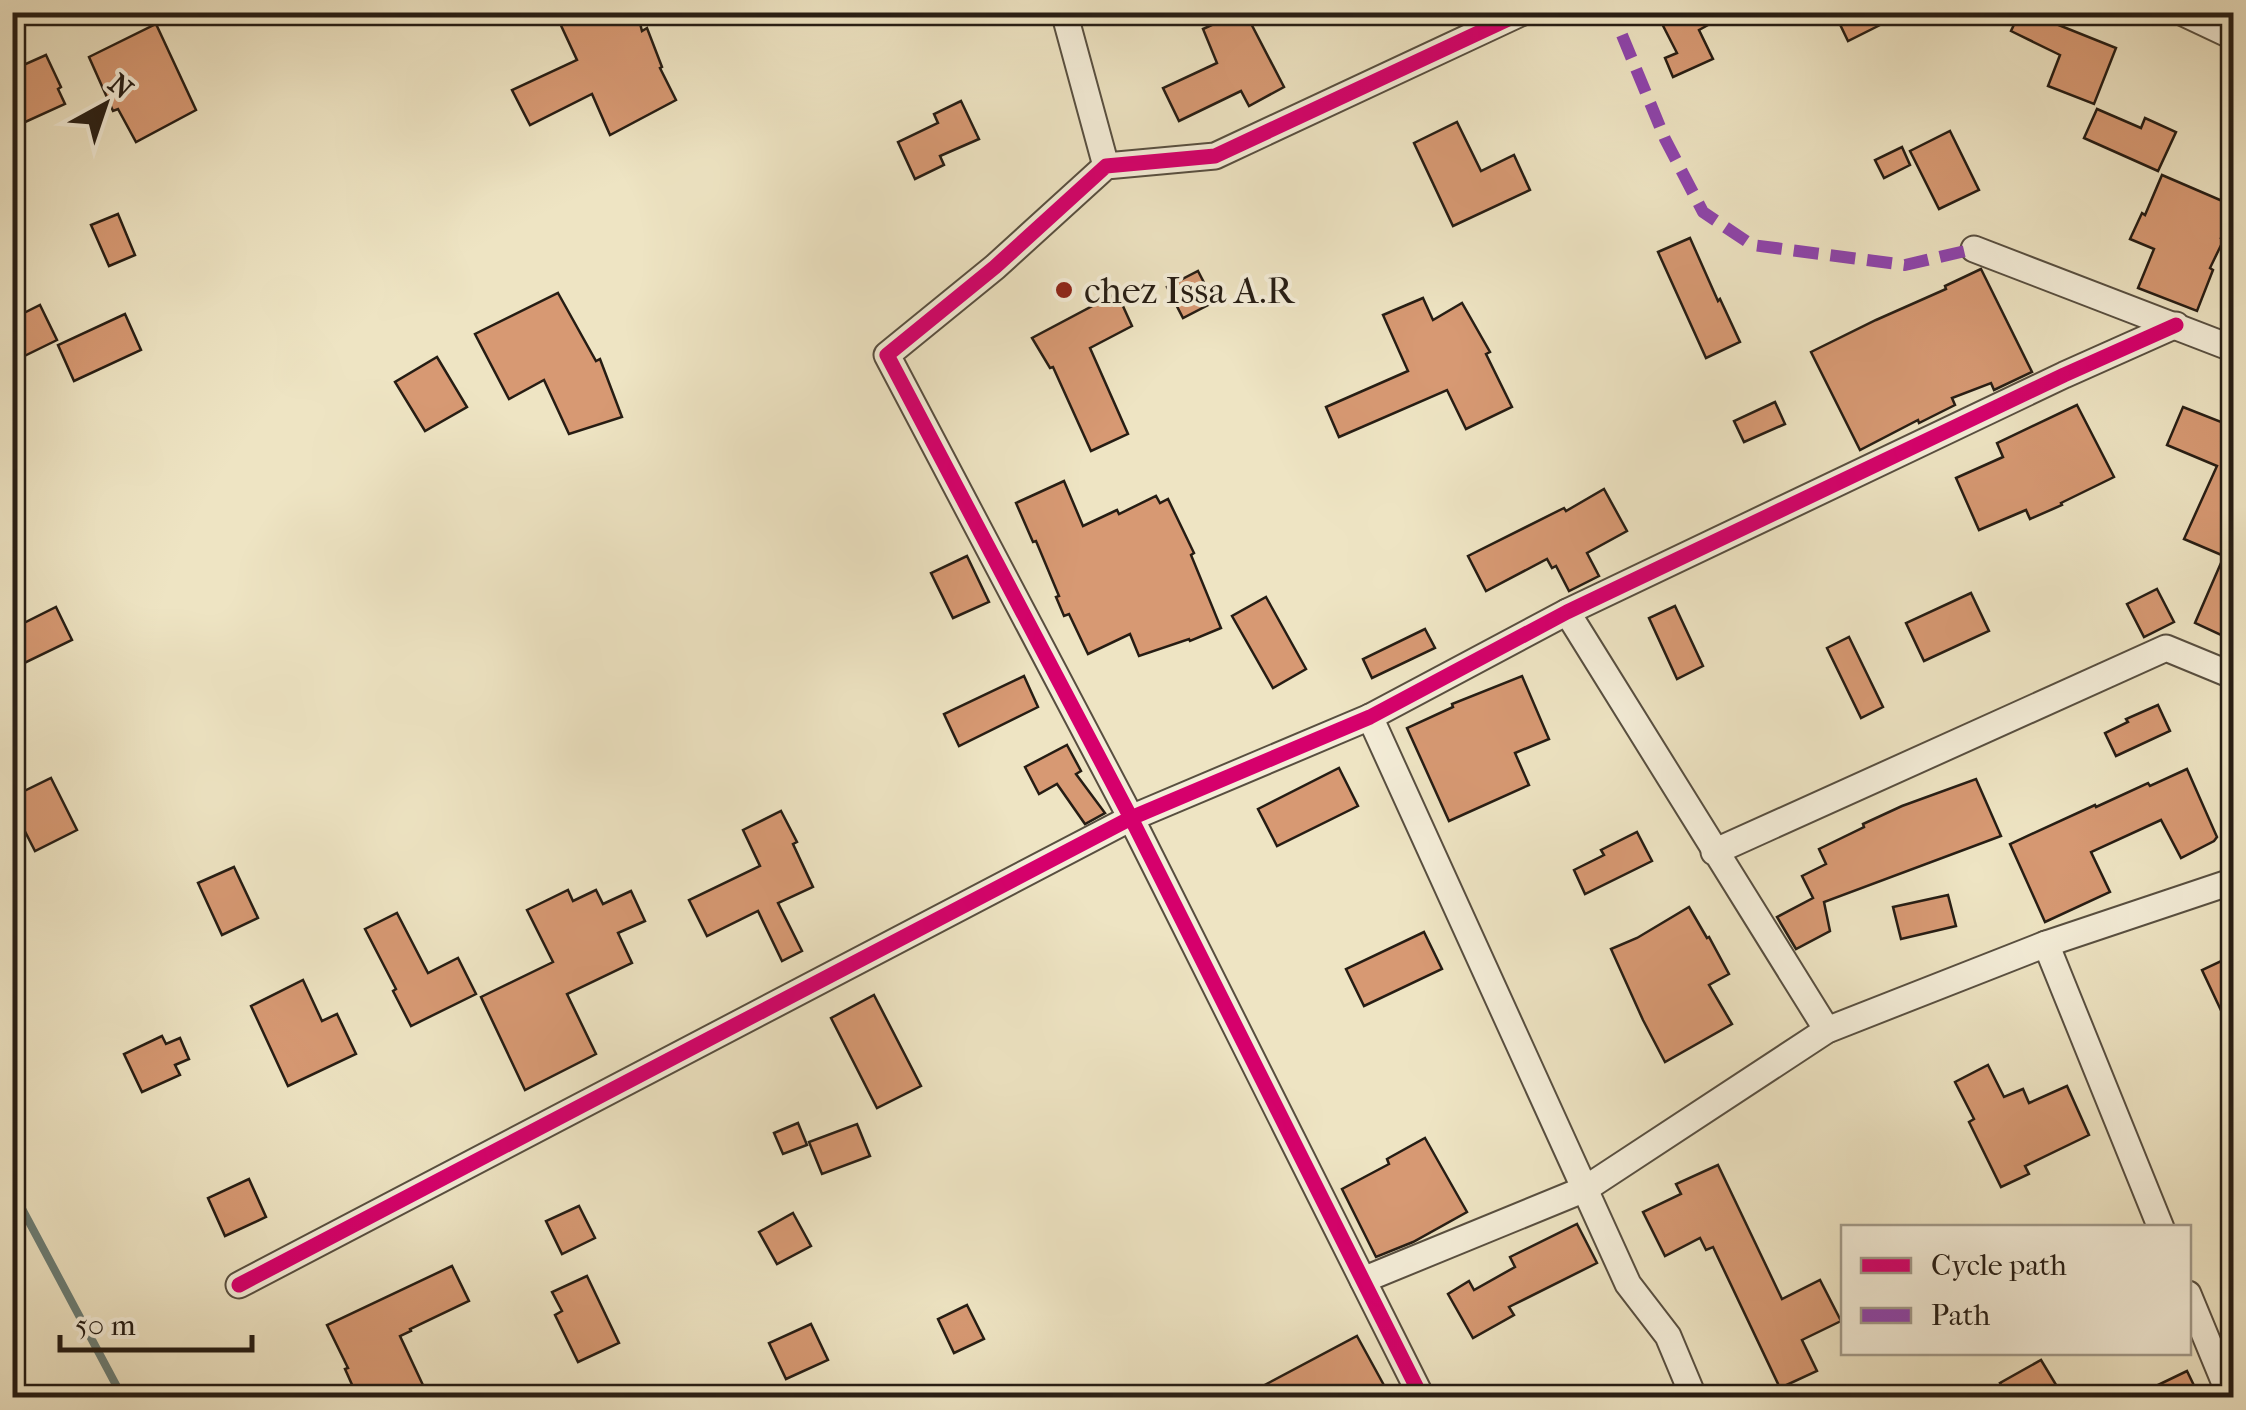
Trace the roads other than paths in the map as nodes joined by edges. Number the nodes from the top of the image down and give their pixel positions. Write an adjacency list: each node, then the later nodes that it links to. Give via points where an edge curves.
1 (1064, 12): 5 (street)
2 (1523, 12): 5 (street, via 1215,156)
3 (2181, 12): 4 (street)
4 (2234, 37)
5 (1106, 166): 12 (street, via 887,355)
6 (1974, 249): 7 (street)
7 (2176, 325): 8 (street); 9 (street)
8 (2234, 348)
9 (1566, 612): 11 (street); 13 (street)
10 (2234, 676): 13 (street, via 2166,648)
11 (1370, 716): 12 (street); 17 (street)
12 (1131, 818): 19 (street); 20 (street)
13 (1714, 852): 16 (street)
14 (2234, 881): 15 (street)
15 (2046, 944): 16 (street); 18 (street)
16 (1827, 1030): 17 (street)
17 (1585, 1189): 19 (street); 23 (street, via 1628,1284 1668,1336)
18 (2161, 1225)
19 (1363, 1280): 22 (street)
20 (239, 1285)
21 (2191, 1301): 24 (street)
22 (1422, 1398)
23 (1694, 1398)
24 (2231, 1398)

